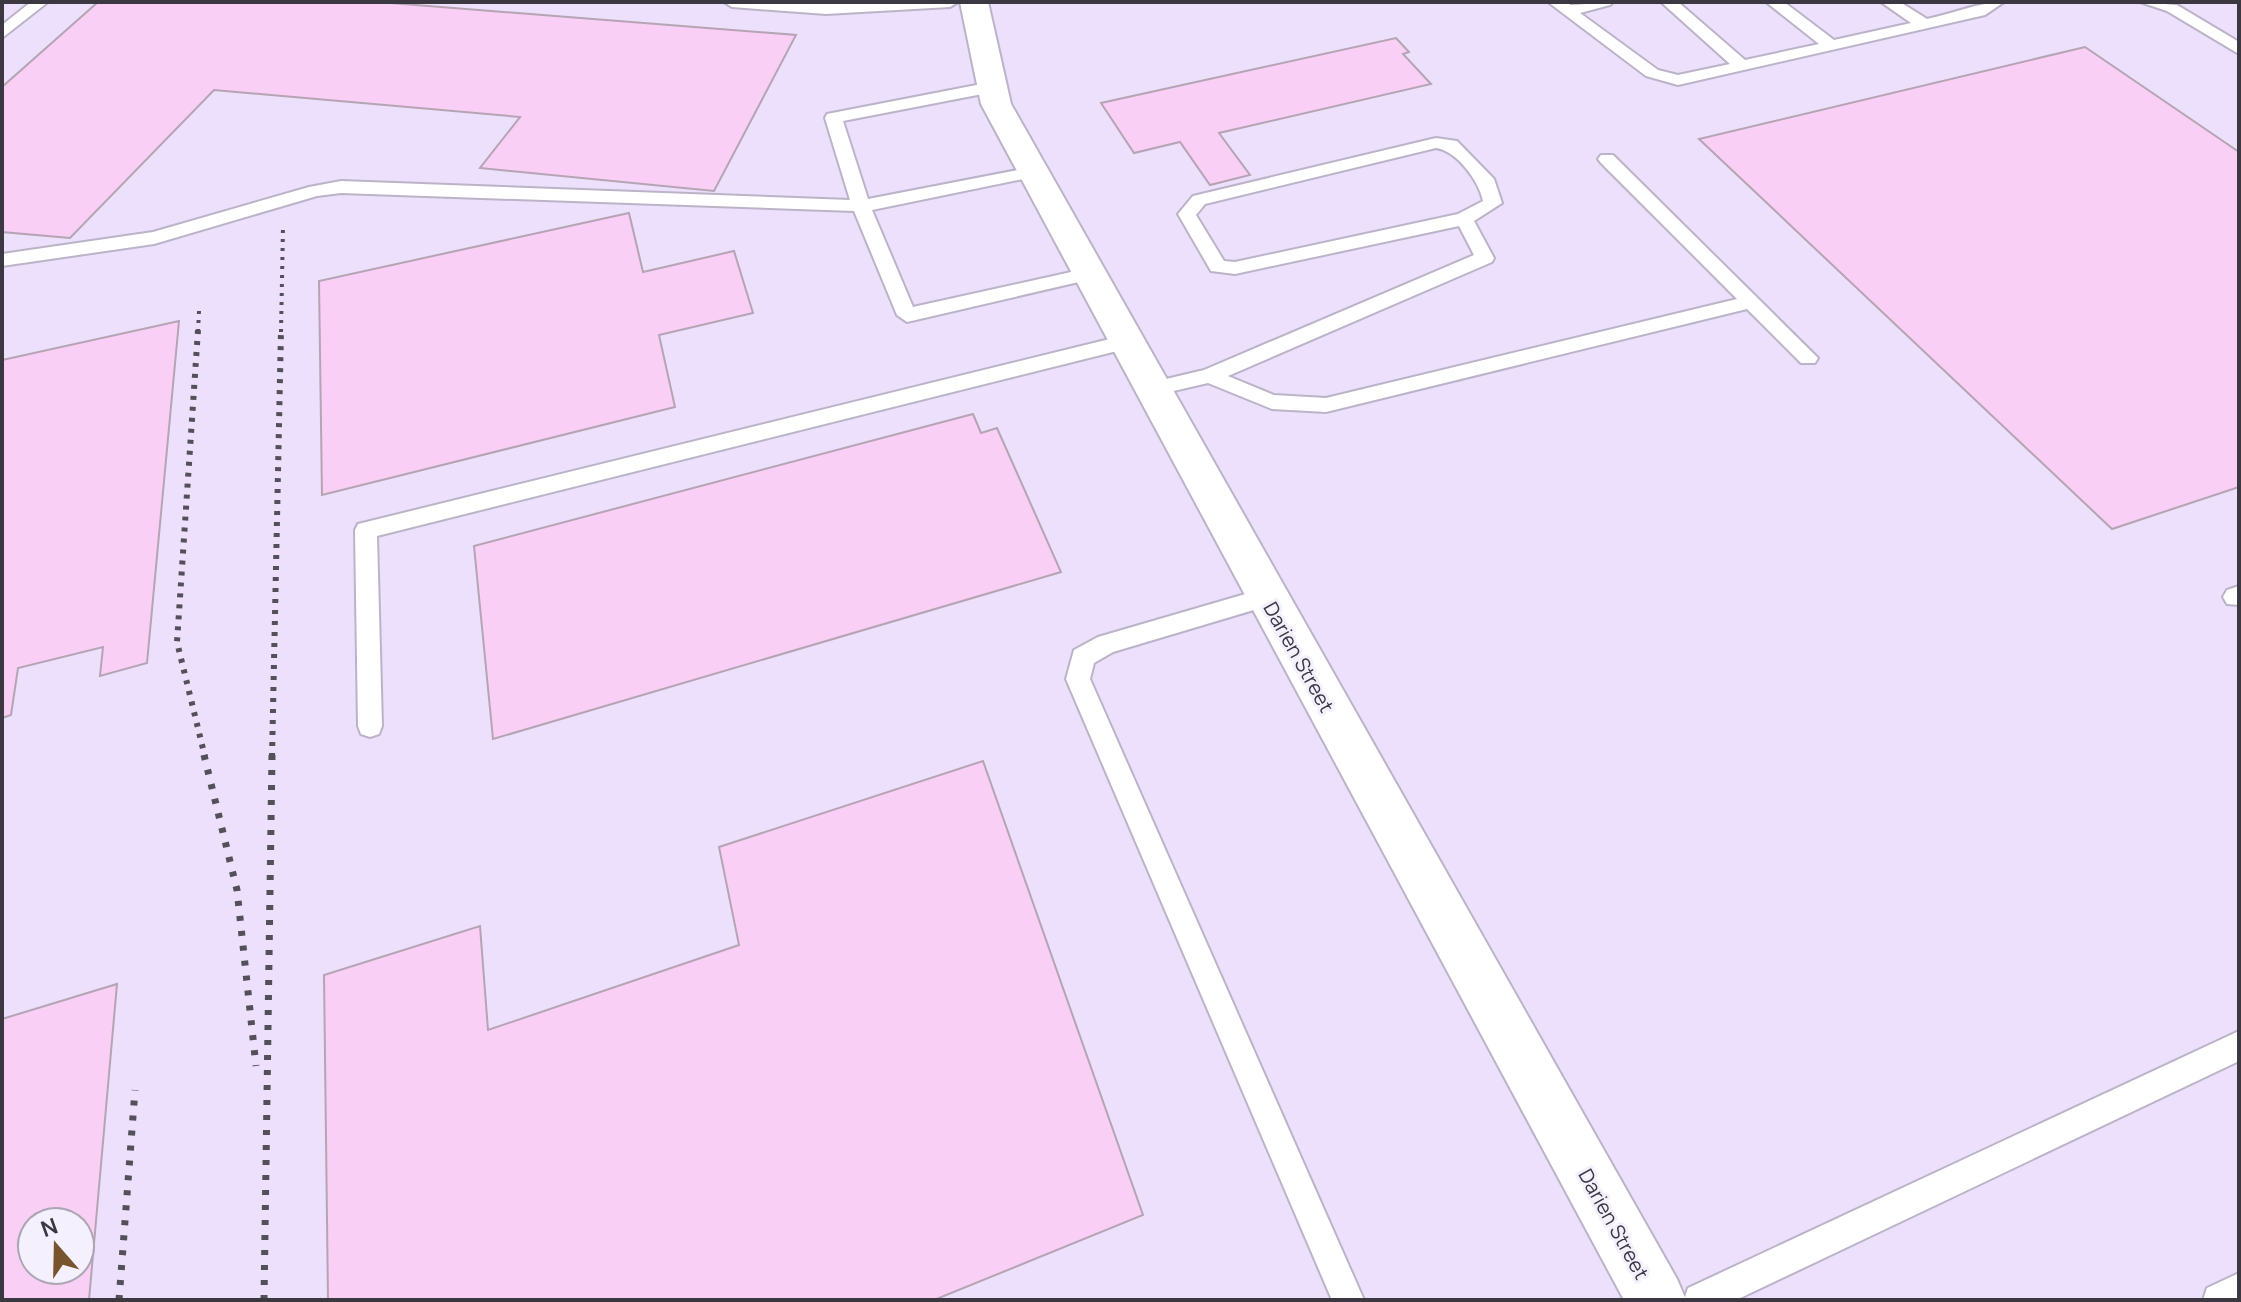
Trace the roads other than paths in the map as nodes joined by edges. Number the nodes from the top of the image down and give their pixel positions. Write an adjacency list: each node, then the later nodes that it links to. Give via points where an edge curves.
1 (40, 2): 13 (lane)
2 (732, 2): 3 (lane, via 826,9)
3 (950, 2)
4 (974, 2): 17 (street, Darien Street)
5 (1605, 2): 11 (lane)
6 (1669, 2): 16 (lane)
7 (1774, 2): 14 (lane)
8 (1889, 2): 12 (lane)
9 (1996, 2): 12 (lane, via 1980,12)
10 (2148, 2): 15 (lane, via 2172,8)
11 (1562, 6): 16 (lane, via 1652,73 1678,80)
12 (1925, 25): 14 (lane)
13 (2, 33)
14 (1832, 46): 16 (lane)
15 (2239, 49)
16 (1742, 66)
17 (992, 87): 19 (street, Darien Street); 20 (lane, via 833,118)
18 (1607, 159): 24 (lane)
19 (1033, 172): 20 (lane); 23 (street, Darien Street)
20 (861, 206): 22 (lane, via 341,187 154,238); 23 (lane, via 907,315)
21 (1464, 219): 21 (lane, via 1493,203 1488,183 1451,145 1436,143 1199,200 1187,214 1218,267 1235,268); 27 (lane, via 1485,258)
22 (2, 260)
23 (1089, 274): 25 (street, Darien Street)
24 (1751, 302): 26 (lane); 27 (lane, via 1326,405 1272,402)
25 (1126, 342): 28 (street, Darien Street); 30 (lane, via 366,530)
26 (1808, 358)
27 (1209, 376): 28 (lane)
28 (1152, 389): 29 (street, Darien Street)
29 (1266, 597): 33 (lane, via 1106,644 1083,657 1078,679); 34 (street, Darien Street)
30 (370, 726)
31 (2239, 1046): 35 (lane)
32 (2239, 1289): 36 (lane)
33 (1348, 1300)
34 (1656, 1300)
35 (1700, 1300)
36 (2219, 1300)

